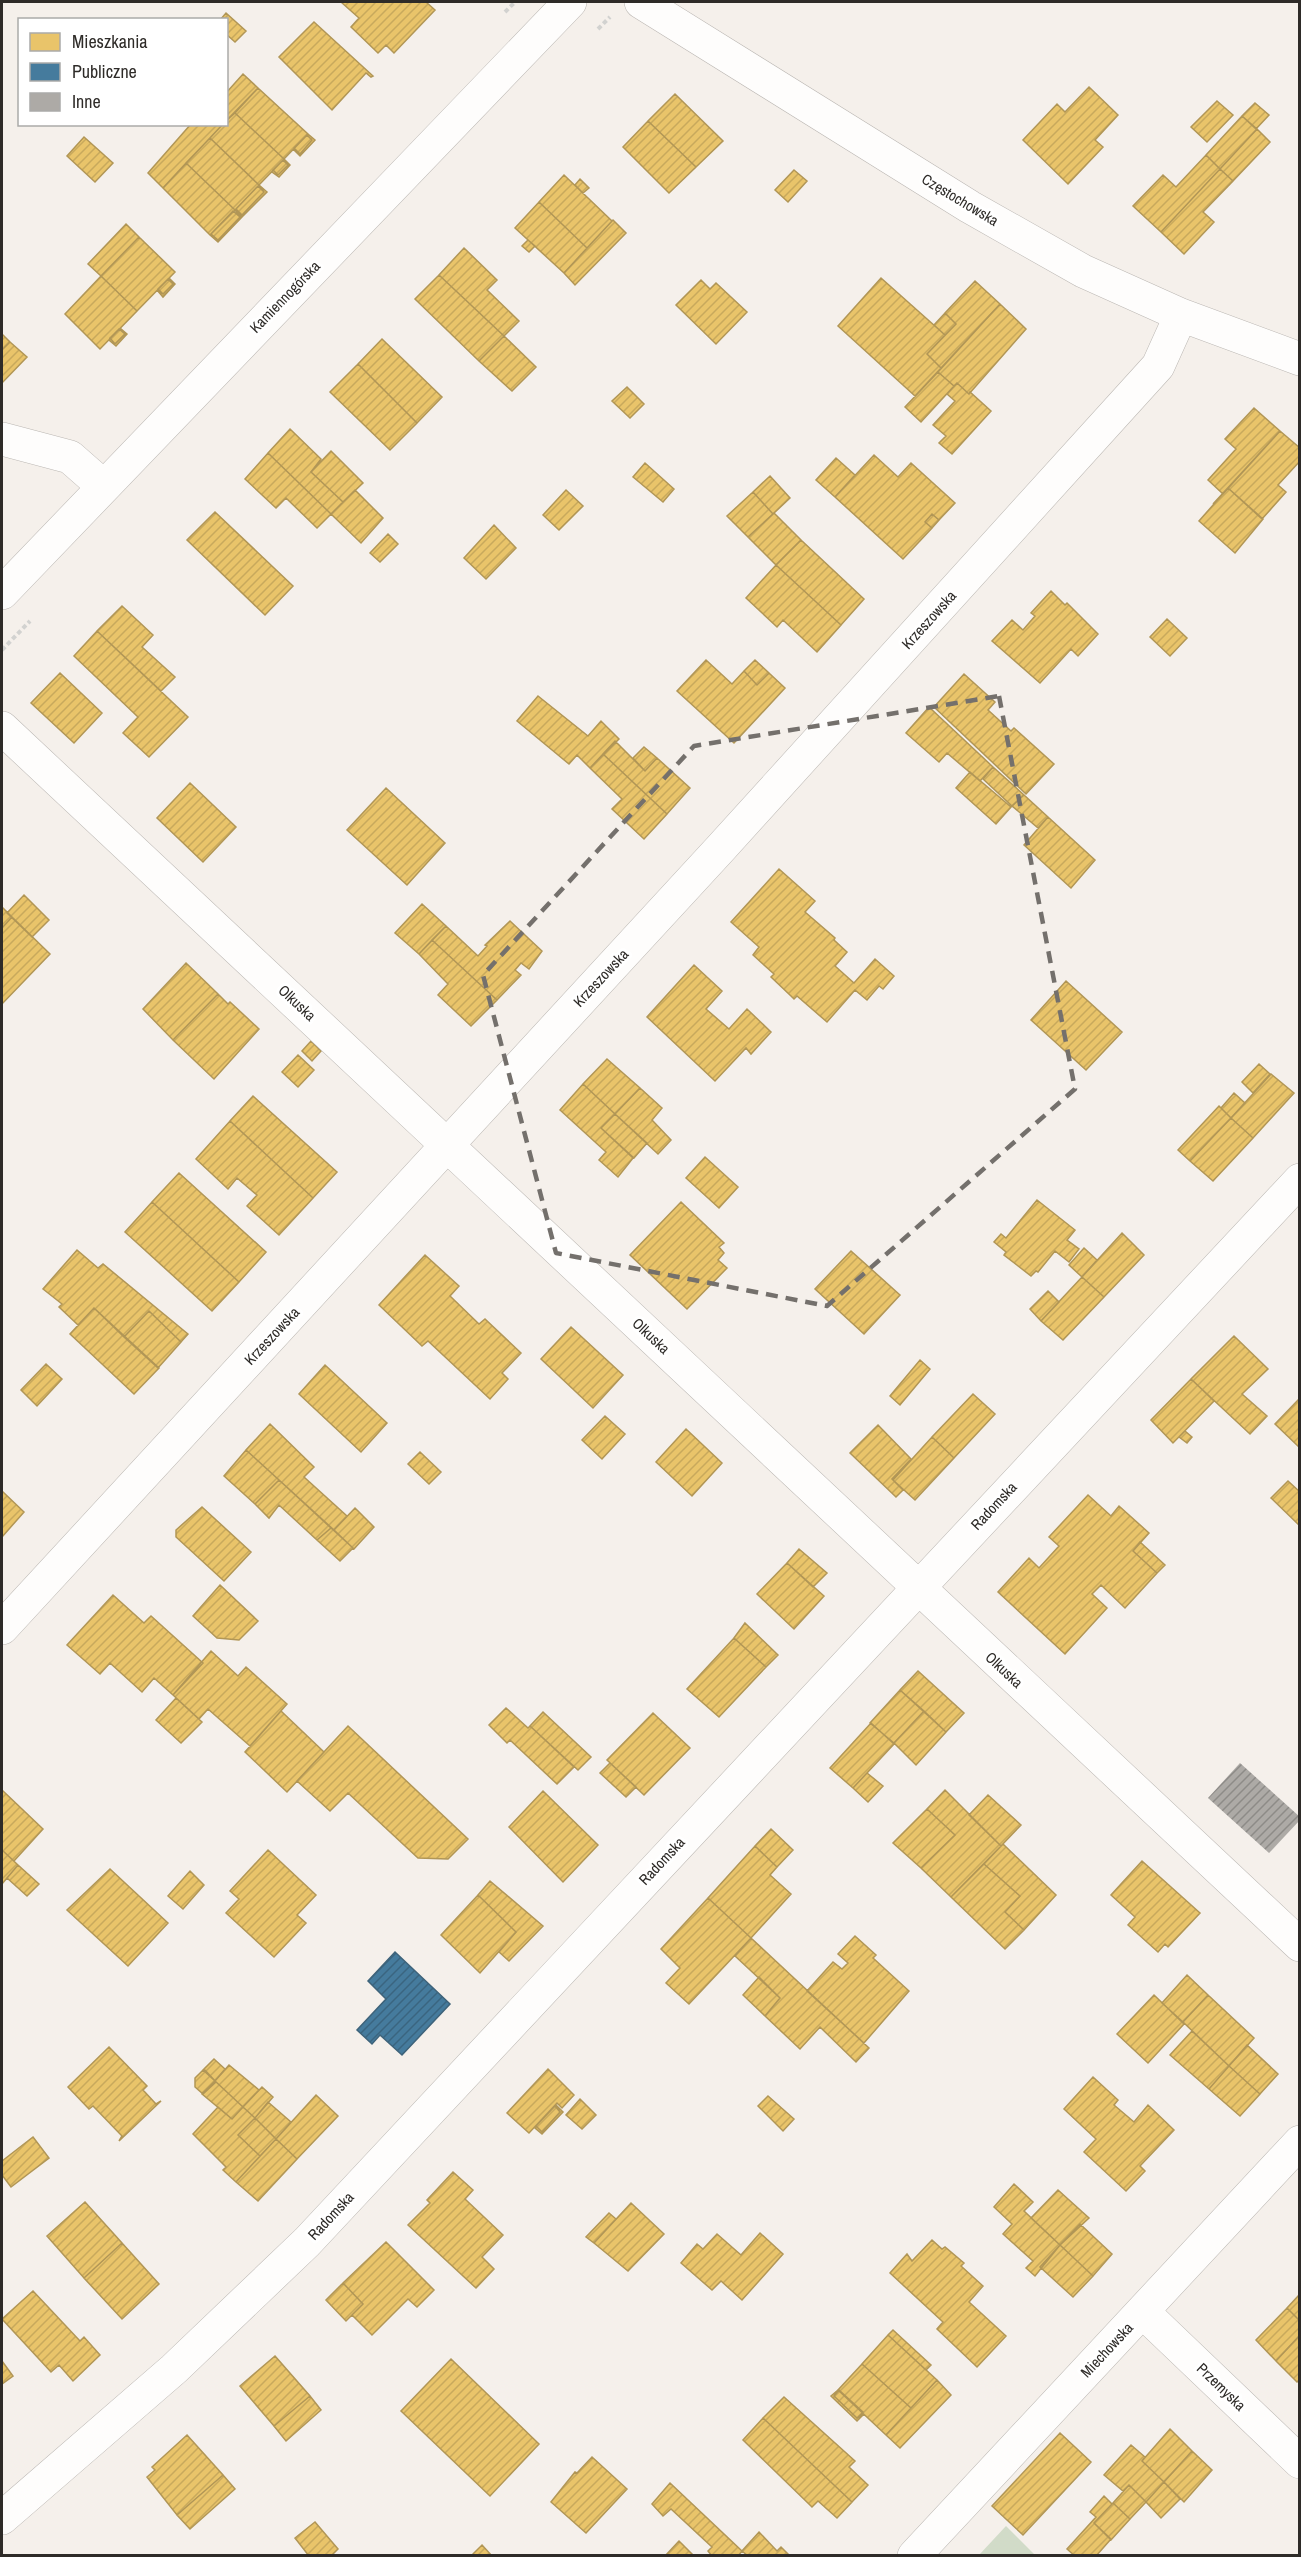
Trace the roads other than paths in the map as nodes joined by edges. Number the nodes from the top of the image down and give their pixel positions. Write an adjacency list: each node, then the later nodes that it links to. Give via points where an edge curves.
1 (570, 2): 6 (street, Kamiennogórska)
2 (641, 2): 3 (street, Częstochowska, via 970,207 1083,271)
3 (1181, 315): 4 (street, Częstochowska); 9 (street, Krzeszowska, via 1158,366)
4 (1299, 359)
5 (2, 439): 6 (street, via 70,457)
6 (103, 486): 7 (street, Kamiennogórska)
7 (2, 593)
8 (2, 728): 9 (street, Olkuska)
9 (448, 1144): 11 (street, Olkuska); 12 (street, Krzeszowska)
10 (1299, 1180): 11 (street, Radomska)
11 (917, 1588): 13 (street, Olkuska); 17 (street, Radomska, via 307,2242 174,2369)
12 (2, 1628)
13 (1299, 1946)
14 (1299, 2142): 15 (street, Miechowska)
15 (1143, 2312): 16 (street, Przemyska); 18 (street, Miechowska)
16 (1299, 2462)
17 (2, 2518)
18 (914, 2556)

